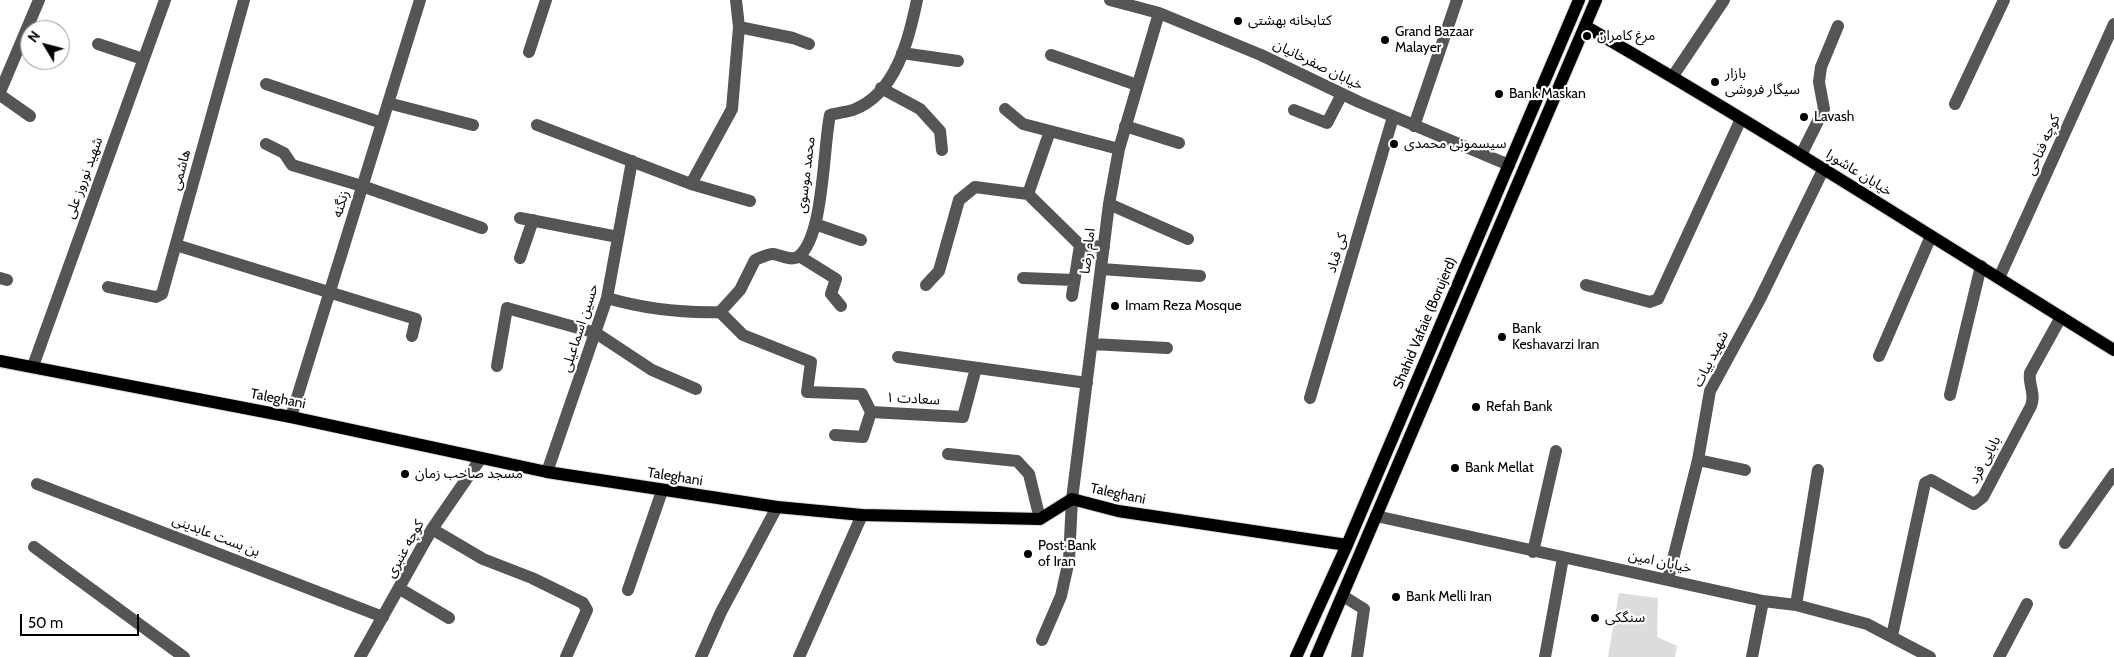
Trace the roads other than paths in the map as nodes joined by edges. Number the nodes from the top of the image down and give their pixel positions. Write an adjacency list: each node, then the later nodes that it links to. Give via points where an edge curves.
1 (39, 0): 30 (street)
2 (165, 0): 24 (street, شهید نوروز علی)
3 (244, 0): 66 (street, هاشمی)
4 (420, 0): 32 (street, زنگنه)
5 (546, 0): 21 (street)
6 (736, 0): 18 (street)
7 (917, 0): 22 (street, محمد موسوی, via 909,38)
8 (1110, 0): 14 (street, خیابان صفرخانیان)
9 (1457, 0): 43 (street)
10 (1579, 0): 51 (main road, Shahid Vafaie (Borujerd))
11 (1596, 0): 16 (main road)
12 (1724, 0): 26 (street)
13 (2004, 0): 33 (street)
14 (1160, 13): 28 (street, امام رضا); 31 (street, خیابان صفرخانیان, via 1261,54)
15 (2114, 24): 75 (street, کوچه فتاحی)
16 (1585, 26): 26 (main road, خیابان عاشورا); 117 (main road)
17 (1838, 26): 49 (street, via 1821,67 1824,109)
18 (739, 28): 20 (street); 53 (street, via 732,109)
19 (98, 44): 24 (street)
20 (810, 44)
21 (528, 52)
22 (902, 53): 25 (street); 29 (street, محمد موسوی, via 891,77)
23 (1051, 56): 28 (street)
24 (143, 59): 94 (street, شهید نوروز علی)
25 (958, 61)
26 (1673, 76): 38 (main road, خیابان عاشورا)
27 (266, 84): 39 (street)
28 (1136, 86): 42 (street, امام رضا)
29 (881, 88): 48 (street, via 920,109 940,131); 60 (street, محمد موسوی, via 873,98 854,109 830,115)
30 (0, 94): 36 (street)
31 (1342, 94): 35 (street, via 1327,123); 37 (street, خیابان صفرخانیان)
32 (388, 103): 39 (street, زنگنه); 40 (street)
33 (1954, 104)
34 (1004, 109): 44 (street, via 1023,124)
35 (1294, 110)
36 (30, 116)
37 (1393, 117): 43 (street, خیابان صفرخانیان); 100 (street, کی قباد)
38 (1741, 119): 49 (main road, خیابان عاشورا); 78 (street, via 1658,299 1650,302)
39 (382, 123): 54 (street, زنگنه)
40 (473, 125)
41 (537, 125): 50 (street)
42 (1125, 126): 45 (street); 47 (street, امام رضا)
43 (1414, 126): 51 (street, خیابان صفرخانیان)
44 (1050, 131): 47 (street); 55 (street)
45 (1179, 143)
46 (266, 144): 54 (street, via 284,153 292,165)
47 (1119, 149): 57 (street, امام رضا)
48 (942, 150)
49 (1801, 155): 52 (main road, خیابان عاشورا)
50 (632, 161): 53 (street); 63 (street, حسین اسماعیلی)
51 (1509, 165): 121 (main road, Shahid Vafaie (Borujerd))
52 (1824, 168): 62 (main road, خیابان عاشورا); 107 (street, شهید بیات, via 1759,301 1710,391)
53 (691, 184): 56 (street)
54 (362, 186): 61 (street); 80 (street, زنگنه)
55 (1028, 194): 67 (street); 77 (street, via 974,187 959,200 939,271)
56 (750, 202)
57 (1109, 204): 64 (street); 68 (street, امام رضا)
58 (520, 218): 59 (street)
59 (533, 220): 63 (street); 70 (street)
60 (815, 224): 65 (street); 69 (street, محمد موسوی)
61 (482, 228)
62 (1931, 236): 71 (main road, خیابان عاشورا); 91 (street)
63 (618, 237): 82 (street, حسین اسماعیلی)
64 (1188, 239)
65 (861, 240)
66 (176, 245): 79 (street, هاشمی, via 159,297); 80 (street)
67 (1080, 245): 68 (street); 76 (street)
68 (1104, 247): 72 (street, امام رضا)
69 (800, 256): 83 (street, via 836,279 831,294); 84 (street, via 794,259 772,254 755,260 740,290)
70 (520, 258)
71 (1981, 266): 75 (main road, خیابان عاشورا); 99 (street)
72 (1101, 269): 73 (street); 88 (street, امام رضا)
73 (1200, 276)
74 (1023, 278): 76 (street)
75 (1999, 278): 85 (main road, خیابان عاشورا)
76 (1074, 280): 81 (street)
77 (926, 285)
78 (1586, 285)
79 (108, 287)
80 (329, 293): 87 (street, via 416,319); 102 (street, زنگنه)
81 (1072, 296)
82 (607, 298): 84 (street, via 638,307); 86 (street, حسین اسماعیلی)
83 (842, 306)
84 (720, 312): 101 (street, سعادت ۱, via 744,335 811,362 806,392 862,394)
85 (2061, 317): 90 (main road, خیابان عاشورا); 134 (street, بابایی فرد, via 2030,373 2034,396 2031,406 1982,497 1974,504 1931,480 1926,483)
86 (596, 333): 95 (street, via 507,308); 98 (street, via 652,370); 110 (street, حسین اسماعیلی)
87 (412, 336)
88 (1092, 344): 89 (street); 97 (street, امام رضا)
89 (1167, 348)
90 (2114, 350)
91 (1879, 356)
92 (898, 357): 96 (street)
93 (0, 361): 94 (main road, Taleghani)
94 (33, 366): 102 (main road, Taleghani)
95 (497, 366)
96 (976, 368): 97 (street); 101 (street, سعادت ۱, via 963,417)
97 (1087, 383): 114 (street, امام رضا)
98 (696, 389)
99 (1950, 395)
100 (1310, 398)
101 (871, 412): 103 (street, via 863,438)
102 (291, 417): 106 (main road, Taleghani)
103 (834, 435)
104 (1556, 451): 123 (street)
105 (948, 454): 118 (street, via 1017,461 1030,474)
106 (481, 458): 110 (main road, Taleghani); 119 (street, کوچه عنبری)
107 (1698, 460): 108 (street); 125 (street, شهید بیات)
108 (1744, 470)
109 (1818, 470): 131 (street)
110 (547, 472): 113 (main road, Taleghani)
111 (2114, 474): 120 (street)
112 (37, 484): 132 (street, بن بست عابدینی)
113 (662, 491): 115 (main road, Taleghani); 127 (street)
114 (1072, 499): 118 (main road, Taleghani); 121 (main road, Taleghani, via 1118,511); 135 (street, امام رضا, via 1069,560 1061,596)
115 (777, 508): 116 (main road, Taleghani); 139 (street, via 721,612)
116 (862, 514): 118 (main road, Taleghani); 140 (street)
117 (1376, 516): 123 (street, خیابان امین); 128 (main road)
118 (1040, 519)
119 (432, 529): 126 (street, کوچه عنبری); 138 (street, via 483,559 583,603 587,610)
120 (2065, 543)
121 (1347, 545): 141 (main road, Shahid Vafaie (Borujerd))
122 (34, 548): 136 (street)
123 (1533, 552): 124 (street, خیابان امین)
124 (1563, 558): 125 (street, خیابان امین); 144 (street)
125 (1668, 579): 129 (street, خیابان امین)
126 (400, 589): 132 (street, کوچه عنبری); 133 (street)
127 (628, 590)
128 (1343, 596): 142 (main road); 143 (street, via 1364,610)
129 (1763, 601): 131 (street, خیابان امین); 145 (street)
130 (2027, 604): 147 (street)
131 (1796, 605): 134 (street, خیابان امین, via 1867,624)
132 (383, 617): 137 (street, کوچه عنبری)
133 (449, 618)
134 (1892, 636): 146 (street, خیابان امین)
135 (1042, 640)
136 (184, 657)
137 (360, 657)
138 (566, 657)
139 (701, 657)
140 (799, 657)
141 (1296, 657)
142 (1316, 657)
143 (1357, 657)
144 (1545, 657)
145 (1752, 657)
146 (1930, 657)
147 (1999, 657)

